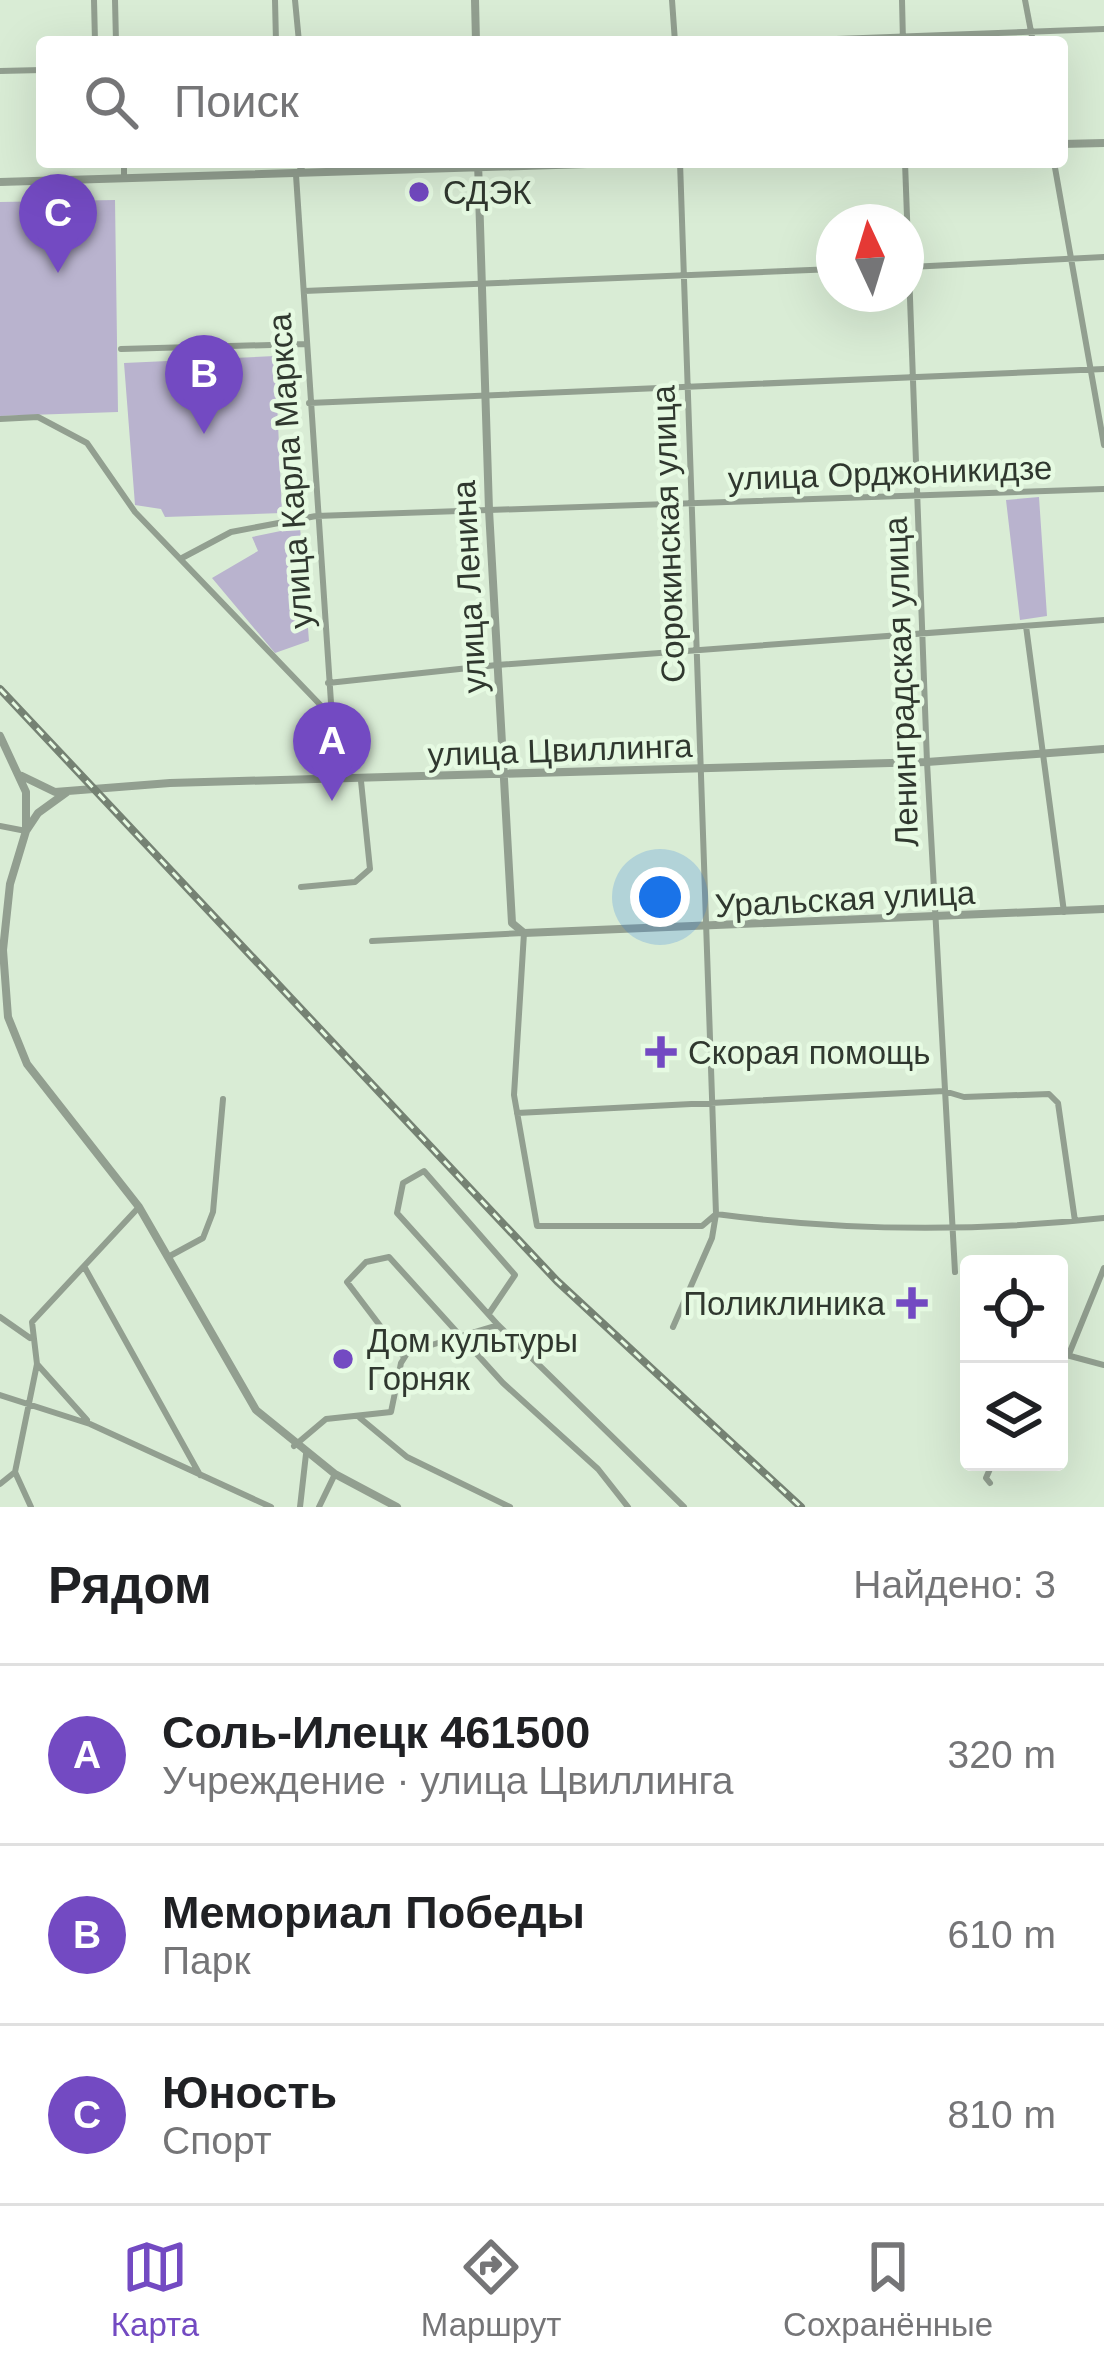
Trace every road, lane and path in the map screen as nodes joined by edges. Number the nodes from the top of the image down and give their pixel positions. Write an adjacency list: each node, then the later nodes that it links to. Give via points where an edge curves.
1 (94, 0): 11 (street)
2 (116, 0): 12 (street)
3 (275, 0): 13 (street)
4 (295, 0): 14 (street)
5 (475, 0): 15 (street)
6 (673, 0): 16 (street)
7 (902, 0): 17 (street)
8 (1025, 0): 10 (street)
9 (1104, 29): 10 (street)
10 (1030, 30): 18 (street); 19 (street)
11 (95, 36)
12 (116, 36)
13 (276, 36)
14 (298, 36)
15 (476, 36)
16 (675, 36)
17 (903, 36)
18 (945, 36)
19 (1032, 36)
20 (36, 70): 21 (street)
21 (0, 71)
22 (1104, 143): 23 (street)
23 (1068, 144)
24 (124, 168): 34 (street)
25 (279, 168): 32 (street)
26 (301, 168): 33 (street)
27 (423, 168): 33 (street)
28 (478, 168): 42 (street, улица Ленина)
29 (680, 168): 41 (street, Сорокинская улица)
30 (905, 168): 36 (street, Ленинградская улица)
31 (1055, 168): 38 (street)
32 (279, 174): 33 (street); 34 (street)
33 (296, 175): 43 (street, улица Карла Маркса)
34 (124, 181): 35 (street)
35 (0, 182)
36 (906, 204)
37 (1104, 257): 38 (street)
38 (1070, 259): 39 (street); 47 (street)
39 (924, 266)
40 (816, 269): 41 (street)
41 (684, 272): 42 (street); 50 (street, Сорокинская улица)
42 (482, 284): 43 (street); 51 (street, улица Ленина)
43 (302, 291): 45 (street, улица Карла Маркса)
44 (910, 312): 49 (street, Ленинградская улица)
45 (306, 344): 46 (street); 52 (street, улица Карла Маркса)
46 (121, 350)
47 (1091, 370): 48 (street); 49 (street); 54 (street)
48 (1104, 370)
49 (914, 381): 50 (street); 56 (street, Ленинградская улица)
50 (688, 387): 51 (street); 57 (street, Сорокинская улица)
51 (484, 396): 52 (street); 58 (street, улица Ленина)
52 (309, 404): 59 (street, улица Карла Маркса)
53 (0, 419): 60 (street, via 38,417 87,442 135,512)
54 (1104, 445)
55 (1104, 489): 56 (street, улица Орджоникидзе)
56 (918, 500): 57 (street, улица Орджоникидзе); 63 (street, Ленинградская улица)
57 (693, 502): 58 (street, улица Орджоникидзе); 64 (street, Сорокинская улица)
58 (489, 510): 59 (street, улица Орджоникидзе); 65 (street, улица Ленина)
59 (316, 516): 60 (street, улица Орджоникидзе, via 231,532); 66 (street, улица Карла Маркса)
60 (182, 558): 67 (street)
61 (1104, 620): 62 (street)
62 (1027, 626): 63 (street); 70 (street)
63 (924, 634): 64 (street); 71 (street, Ленинградская улица)
64 (696, 653): 65 (street); 72 (street, Сорокинская улица)
65 (497, 665): 66 (street); 74 (street, улица Ленина)
66 (328, 683): 67 (street, улица Карла Маркса)
67 (331, 716): 75 (street, улица Карла Маркса)
68 (0, 736): 73 (street)
69 (1104, 748): 70 (street, улица Цвиллинга)
70 (1043, 752): 71 (street, улица Цвиллинга); 82 (street)
71 (927, 762): 72 (street, улица Цвиллинга); 83 (street, Ленинградская улица)
72 (697, 769): 74 (street, улица Цвиллинга); 84 (street, Сорокинская улица)
73 (22, 776): 77 (street, улица Цвиллинга, via 43,790); 79 (street)
74 (503, 777): 76 (street, улица Цвиллинга); 85 (street, улица Ленина, via 507,908)
75 (337, 782): 76 (street, улица Цвиллинга); 77 (street, улица Цвиллинга)
76 (361, 782): 80 (street, via 367,875)
77 (68, 791): 79 (street)
78 (0, 826): 79 (street)
79 (26, 831): 87 (street)
80 (301, 887)
81 (1104, 909): 82 (street, Уральская улица)
82 (1064, 912): 83 (street, Уральская улица)
83 (935, 920): 84 (street, Уральская улица); 88 (street, Ленинградская улица)
84 (704, 929): 85 (street, Уральская улица); 90 (street, Сорокинская улица)
85 (524, 933): 86 (street, Уральская улица); 91 (street, улица Ленина)
86 (372, 941)
87 (1, 950): 92 (street, via 8,1017 27,1064)
88 (944, 1091): 90 (street); 95 (street, via 1049,1094 1058,1103); 96 (street, Ленинградская улица)
89 (223, 1099): 97 (street, via 213,1212 202,1238)
90 (710, 1099): 91 (street); 93 (street, Сорокинская улица)
91 (517, 1112): 93 (street, улица Ленина, via 532,1216 543,1228 702,1226)
92 (139, 1207): 97 (street); 98 (street)
93 (716, 1214): 96 (street, via 806,1226); 104 (street, Сорокинская улица)
94 (1104, 1218): 95 (street)
95 (1075, 1221): 96 (street)
96 (951, 1225): 100 (street, Ленинградская улица)
97 (168, 1257): 115 (street, via 247,1397)
98 (85, 1268): 105 (street, via 35,1316); 120 (street)
99 (1104, 1268): 107 (street)
100 (956, 1272)
101 (490, 1312): 101 (street, via 397,1213 404,1183 424,1171 515,1275); 103 (street)
102 (0, 1317): 105 (street)
103 (498, 1324): 106 (street); 130 (street)
104 (673, 1327)
105 (30, 1338): 109 (street)
106 (464, 1338): 108 (street); 108 (street, via 389,1257 365,1262 347,1282); 129 (street)
107 (1069, 1354): 110 (street)
108 (403, 1356): 113 (street, via 395,1408)
109 (37, 1364): 112 (street); 114 (street)
110 (1104, 1365)
111 (0, 1395): 112 (street)
112 (29, 1401): 114 (street); 118 (street)
113 (357, 1415): 115 (street, via 326,1420); 128 (street, via 407,1457)
114 (90, 1424): 120 (street)
115 (294, 1446): 116 (street)
116 (306, 1454): 119 (street); 123 (street)
117 (989, 1471): 121 (street)
118 (15, 1472): 122 (street); 124 (street)
119 (335, 1474): 126 (street); 127 (street)
120 (200, 1475): 125 (street)
121 (990, 1483)
122 (0, 1484)
123 (302, 1504): 126 (street)
124 (31, 1507)
125 (271, 1507)
126 (319, 1507)
127 (397, 1507)
128 (510, 1507)
129 (628, 1507)
130 (684, 1507)

